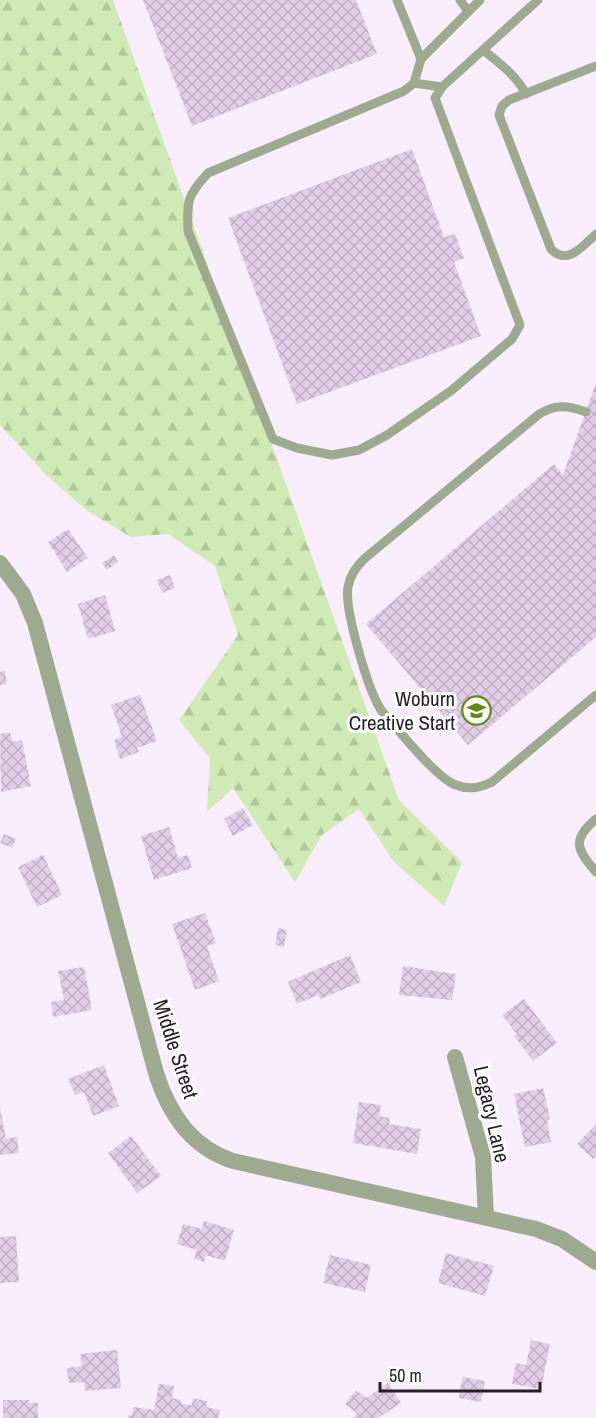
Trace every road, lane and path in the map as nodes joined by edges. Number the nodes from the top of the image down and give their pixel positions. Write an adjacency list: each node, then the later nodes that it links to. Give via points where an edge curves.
1 (397, 0): 7 (lane)
2 (460, 0): 5 (lane)
3 (480, 0): 5 (lane)
4 (538, 0): 6 (lane)
5 (468, 11): 7 (lane)
6 (483, 50): 10 (lane); 11 (lane, via 512,74)
7 (421, 59): 9 (lane)
8 (596, 66): 11 (lane)
9 (414, 83): 10 (lane); 10 (lane, via 404,91 208,173 191,191 188,231 273,439 297,448 332,455 359,450 387,435 491,358 512,339 520,325 435,98)
10 (442, 87)
11 (526, 94): 12 (lane, via 504,104 499,118 550,246 558,255 570,256)
12 (596, 234)
13 (586, 412): 15 (lane, via 560,406 544,410 364,559 349,581 347,601 374,699 439,774 455,785 474,788 492,782)
14 (0, 563): 19 (street, Middle Street, via 23,594 35,623 156,1073 175,1117 202,1146 233,1161)
15 (596, 694)
16 (596, 819): 17 (lane, via 584,830 579,842 582,855)
17 (596, 872)
18 (455, 1057): 19 (street, Legacy Lane, via 483,1157)
19 (486, 1217): 20 (street, Middle Street, via 536,1229)
20 (596, 1262)

